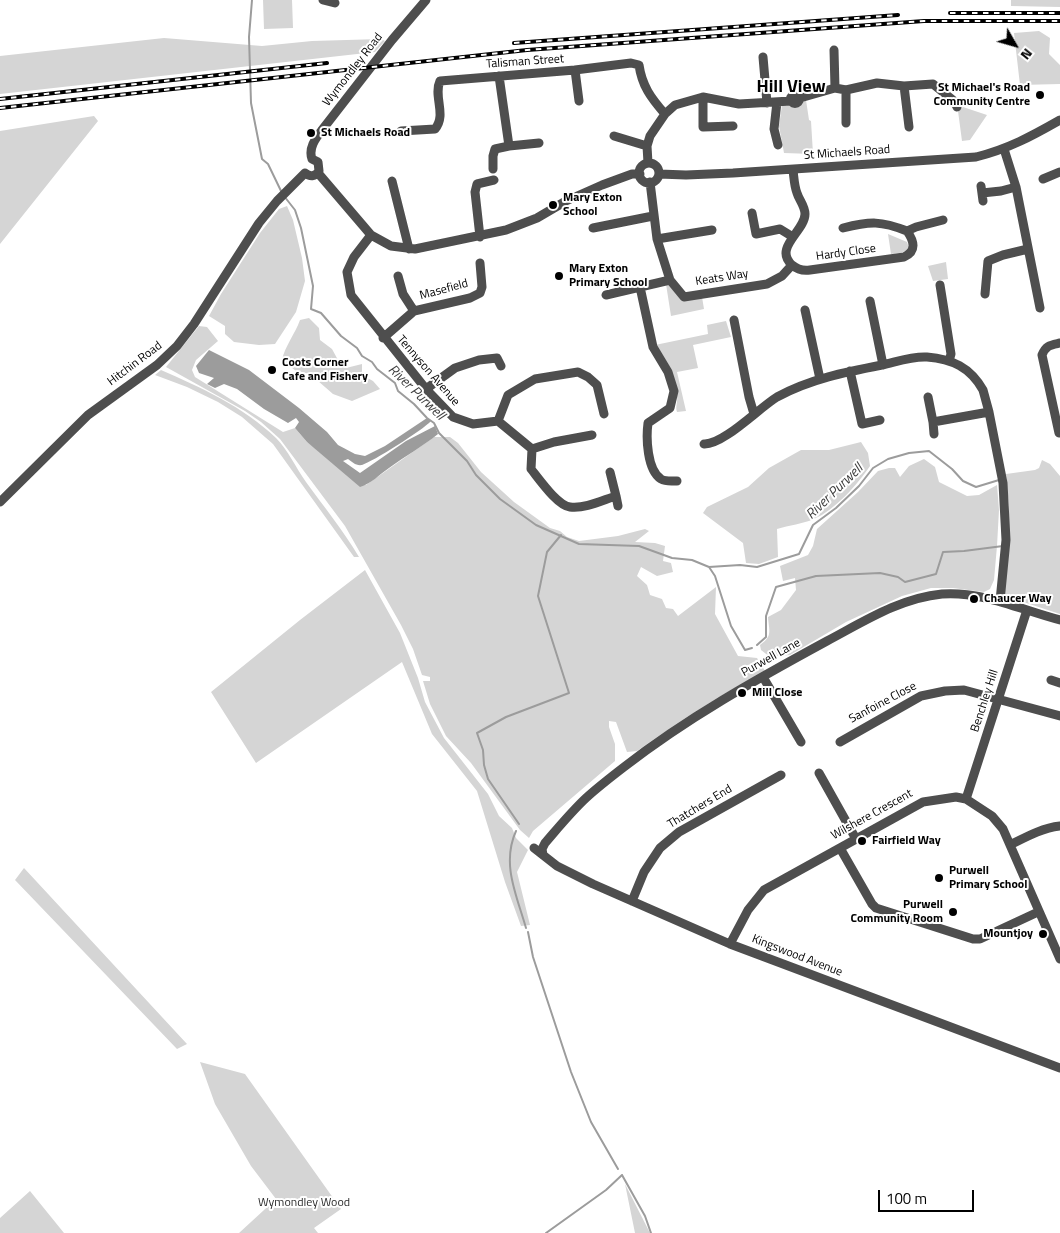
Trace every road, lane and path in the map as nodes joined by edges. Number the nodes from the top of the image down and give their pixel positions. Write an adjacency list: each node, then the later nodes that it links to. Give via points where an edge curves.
1 (323, 0): 3 (street)
2 (426, 0): 28 (street, Wymondley Road, via 322,130 312,144)
3 (335, 3)
4 (834, 50): 9 (street)
5 (763, 57): 14 (street)
6 (575, 70): 7 (street, Talisman Street); 12 (street); 16 (street, Talisman Street, via 631,63 639,65 640,77 648,94)
7 (499, 76): 21 (street, Talisman Street, via 440,81 437,87 439,124 435,128); 25 (street)
8 (904, 86): 10 (street, via 878,84); 15 (street, via 933,84 954,96); 20 (street)
9 (835, 88): 10 (street); 13 (street)
10 (846, 90): 18 (street)
11 (703, 97): 14 (street, via 739,104); 16 (street, via 675,105); 19 (street, via 703,127)
12 (579, 101)
13 (777, 102): 14 (street); 24 (street, via 774,130)
14 (767, 103)
15 (957, 107)
16 (664, 114): 26 (street)
17 (1058, 121): 27 (street, St Michaels Road)
18 (846, 123)
19 (733, 126)
20 (909, 127)
21 (401, 131)
22 (614, 136): 26 (street)
23 (539, 143): 25 (street)
24 (778, 145)
25 (509, 146): 30 (street, via 495,149)
26 (647, 146): 29 (street)
27 (1004, 149): 31 (street, St Michaels Road, via 976,157); 41 (street)
28 (312, 159): 33 (street, via 304,165); 34 (street, via 319,164)
29 (648, 163): 35 (street, via 643,165); 36 (street, via 656,166)
30 (492, 169)
31 (793, 170): 36 (street, St Michaels Road); 51 (street, via 805,214)
32 (1060, 172): 37 (street)
33 (305, 173): 34 (street, via 314,176); 92 (street, Hitchin Road, via 259,224 173,351 88,414)
34 (318, 173): 50 (street)
35 (640, 174): 40 (street, via 644,181); 52 (street, via 602,185 537,218)
36 (659, 174): 40 (street)
37 (1043, 179)
38 (494, 180): 52 (street, via 477,184 475,192)
39 (392, 181): 54 (street)
40 (650, 182): 44 (street, Keats Way)
41 (1016, 187): 42 (street); 55 (street)
42 (982, 193)
43 (752, 213): 51 (street, via 756,234 780,229)
44 (653, 216): 46 (street); 53 (street, Keats Way)
45 (943, 220): 49 (street)
46 (593, 228)
47 (843, 228): 49 (street, Hardy Close, via 881,222)
48 (712, 230): 53 (street)
49 (907, 231): 57 (street, Hardy Close, via 914,247 904,257 806,271)
50 (371, 235): 54 (street, via 391,246); 69 (street, Tennyson Avenue, via 347,272 350,296)
51 (793, 236): 57 (street, via 787,247)
52 (480, 237): 54 (street)
53 (657, 239): 59 (street, Keats Way)
54 (409, 249)
55 (1028, 249): 62 (street, via 986,257); 65 (street)
56 (480, 263): 67 (street, Masefield, via 480,293)
57 (792, 265): 59 (street, Keats Way, via 782,276 767,284 701,295 684,297)
58 (398, 276): 67 (street, Masefield, via 403,294)
59 (670, 280): 61 (street)
60 (940, 286): 71 (street, via 951,354)
61 (640, 287): 63 (street); 90 (street, via 653,347 668,372 674,390 670,408 648,423 648,448 660,479)
62 (985, 294)
63 (606, 295)
64 (870, 301): 72 (street)
65 (1040, 308)
66 (805, 310): 75 (street)
67 (414, 311): 69 (street, Masefield)
68 (734, 320): 80 (street)
69 (384, 338): 76 (street, Tennyson Avenue)
70 (1060, 343): 84 (street, via 1049,345 1042,355)
71 (949, 361): 72 (street, via 925,357); 78 (street, via 977,379)
72 (883, 365): 74 (street)
73 (501, 366): 76 (street, via 497,358 463,365)
74 (850, 371): 75 (street); 81 (street, via 862,424)
75 (820, 379): 80 (street, via 785,393)
76 (426, 390): 82 (street, Tennyson Avenue, via 453,418 473,424)
77 (928, 397): 83 (street)
78 (989, 412): 83 (street); 94 (street, via 1003,480 1006,540)
79 (604, 414): 82 (street, via 597,385 578,372 535,380 508,395)
80 (754, 414): 87 (street, via 724,437)
81 (880, 420)
82 (498, 422): 88 (street)
83 (933, 422): 85 (street)
84 (1059, 433)
85 (934, 434)
86 (592, 435): 88 (street)
87 (704, 444)
88 (532, 449): 91 (street, via 530,469 559,502 569,507 580,507)
89 (610, 472): 91 (street)
90 (677, 481)
91 (616, 496): 93 (street)
92 (0, 502)
93 (618, 506)
94 (1000, 601): 95 (street, Purwell Lane); 97 (street, Purwell Lane, via 943,594 910,600)
95 (1027, 610): 96 (street, Purwell Lane); 98 (street, Benchley Hill)
96 (1060, 620)
97 (763, 676): 100 (street); 110 (street, Purwell Lane, via 706,709 596,789 545,843)
98 (999, 699): 99 (street, Sanfoine Close); 101 (street, Sanfoine Close, via 964,690 921,696); 104 (street, Benchley Hill)
99 (1060, 716)
100 (801, 742)
101 (840, 742)
102 (819, 773): 106 (street)
103 (781, 774): 111 (street, Thatchers End, via 666,842 644,872)
104 (966, 799): 106 (street, Wilshere Crescent, via 956,797 923,802); 107 (street, via 992,816)
105 (1060, 826): 107 (street, via 1037,832)
106 (856, 839): 109 (street, Wilshere Crescent)
107 (1010, 845): 112 (street)
108 (534, 848): 110 (street, Kingswood Avenue)
109 (840, 848): 112 (street, via 872,904 973,939 980,939); 113 (street, Wilshere Crescent, via 764,890 748,910)
110 (543, 855): 111 (street, Kingswood Avenue, via 572,873)
111 (632, 901): 113 (street, Kingswood Avenue)
112 (1038, 912): 114 (street)
113 (730, 944): 115 (street, Kingswood Avenue)
114 (1060, 959)
115 (1060, 1068)

